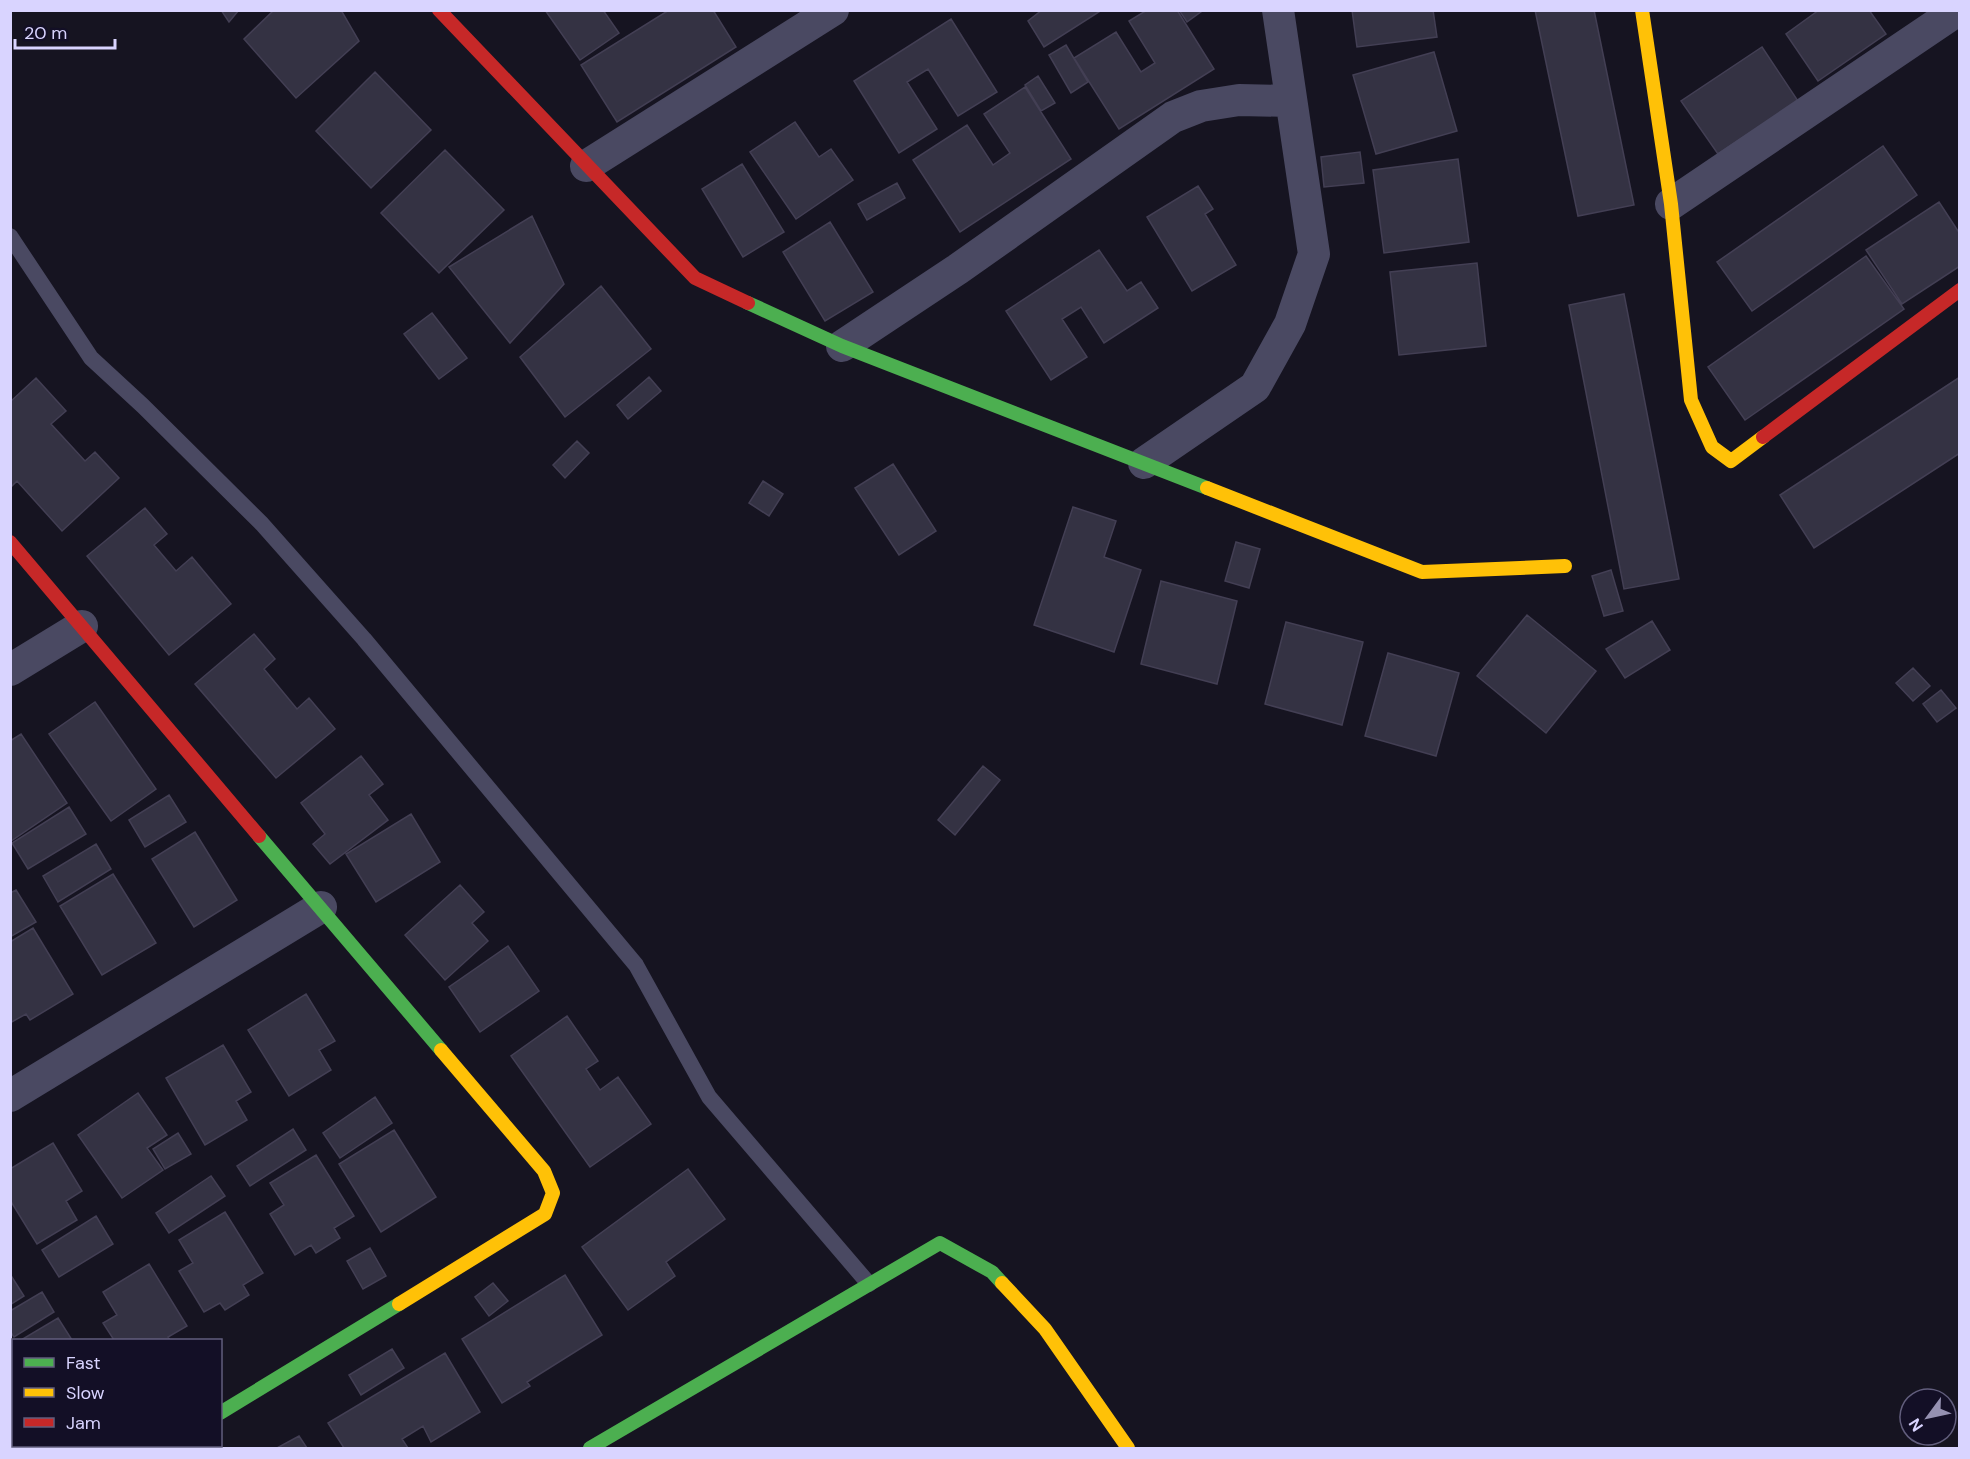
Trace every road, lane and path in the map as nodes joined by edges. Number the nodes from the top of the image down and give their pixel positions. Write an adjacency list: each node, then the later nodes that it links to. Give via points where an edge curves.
1 (439, 10): 8 (street)
2 (833, 10): 6 (street)
3 (1278, 10): 7 (street)
4 (1642, 10): 9 (street)
5 (1958, 10): 9 (street)
6 (797, 20): 8 (street)
7 (1291, 101): 12 (street, via 1239,100 1201,106 1173,117); 13 (street, via 1314,254 1290,324 1255,387)
8 (586, 166): 12 (street, via 695,278)
9 (1671, 204): 11 (street, via 1691,400 1712,447 1731,461)
10 (10, 236): 20 (lane, via 91,358 228,490 301,568 636,965 709,1097)
11 (1959, 290)
12 (842, 346): 13 (street)
13 (1144, 463): 15 (street, via 1422,572)
14 (10, 542): 16 (street)
15 (1565, 566)
16 (82, 626): 17 (street); 18 (street)
17 (10, 670)
18 (321, 907): 19 (street); 21 (street, via 544,1171 553,1193 545,1214)
19 (10, 1096)
20 (869, 1284): 22 (street); 23 (street, via 940,1243 992,1272 1045,1329)
21 (222, 1412)
22 (590, 1449)
23 (1128, 1449)

